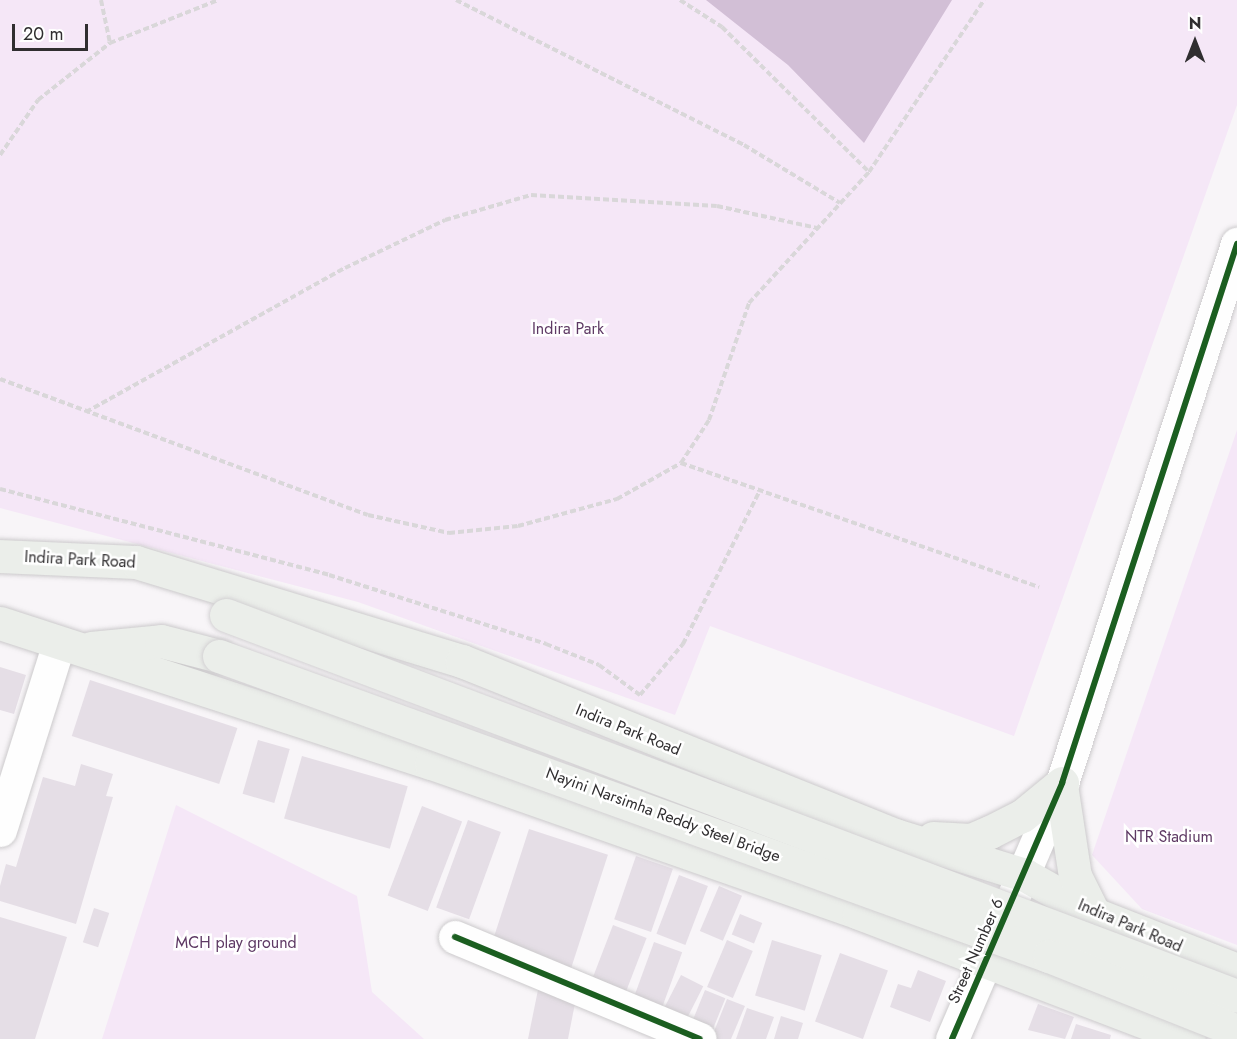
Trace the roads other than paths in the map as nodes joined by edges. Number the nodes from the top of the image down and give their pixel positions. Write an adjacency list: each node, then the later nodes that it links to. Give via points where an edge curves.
1 (1237, 244): 7 (street, Street Number 6)
2 (0, 556): 3 (main road, Indira Park Road)
3 (136, 562): 9 (main road, Indira Park Road, via 462,661); 15 (main road, Nayini Narsimha Reddy Steel Bridge, bridge, via 187,600)
4 (0, 623): 5 (main road)
5 (69, 646): 6 (street); 13 (main road, via 431,763); 17 (main road, Nayini Narsimha Reddy Steel Bridge, bridge, via 161,641 219,656 1048,956)
6 (7, 783): 8 (street)
7 (1061, 784): 9 (main road, via 1022,816 971,840); 10 (street, Street Number 6); 11 (main road, via 1075,876)
8 (0, 830)
9 (895, 835): 10 (main road, Indira Park Road)
10 (1025, 875): 11 (main road, Indira Park Road); 13 (street, Street Number 6)
11 (1094, 914): 14 (main road, Indira Park Road)
12 (455, 937): 18 (street)
13 (985, 963): 16 (main road); 19 (street, Street Number 6)
14 (1237, 970)
15 (1237, 996)
16 (1141, 1030): 20 (main road)
17 (1237, 1030)
18 (700, 1039)
19 (952, 1039)
20 (1189, 1039)

